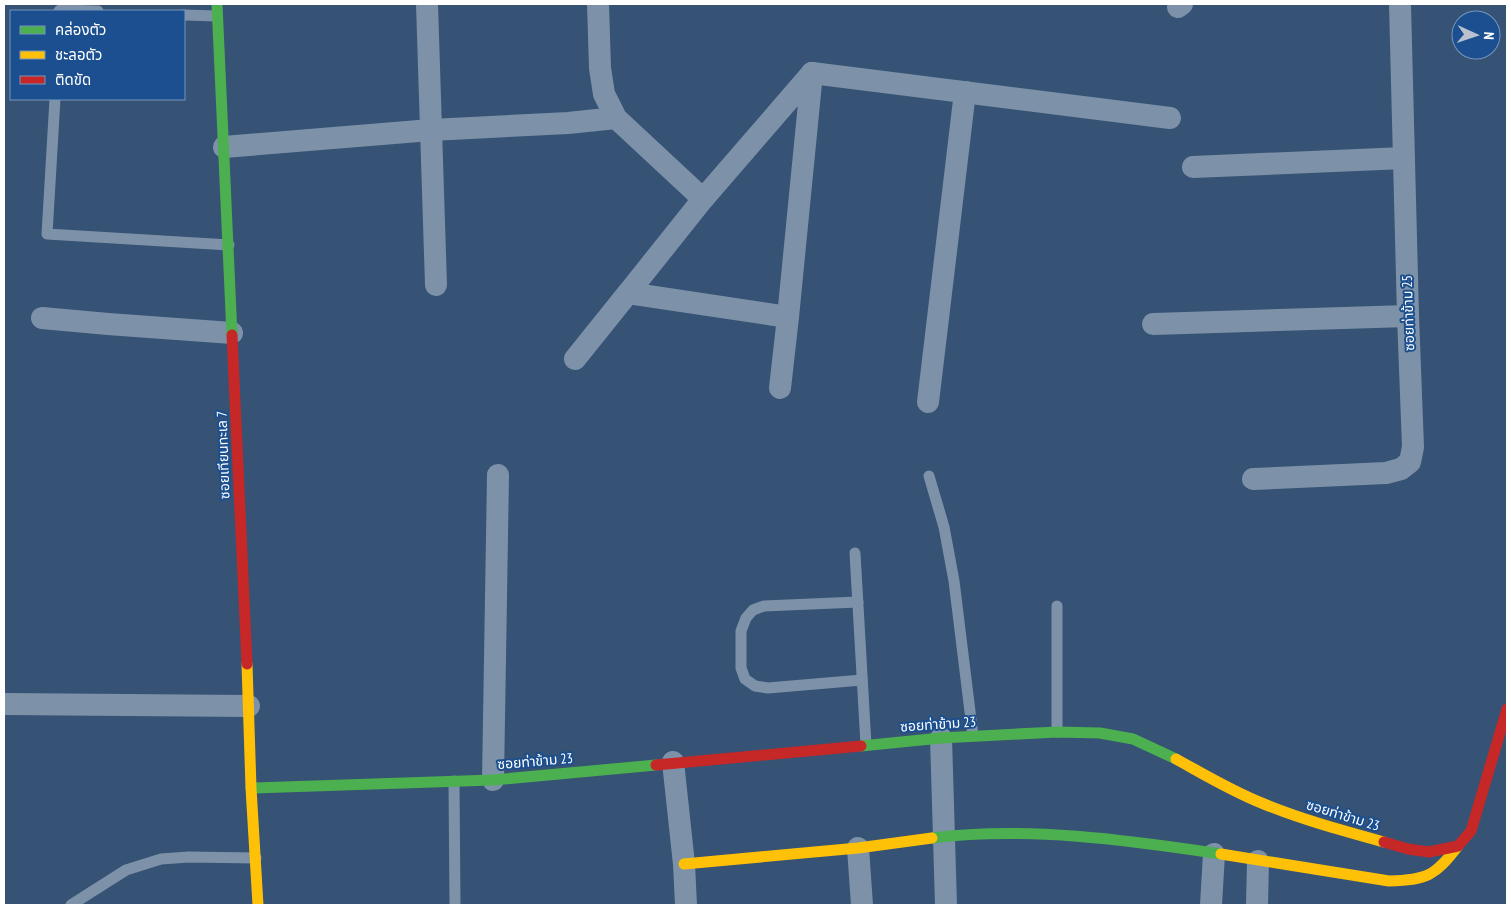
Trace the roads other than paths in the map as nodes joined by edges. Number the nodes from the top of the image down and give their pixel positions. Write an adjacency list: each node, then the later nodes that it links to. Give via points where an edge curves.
1 (217, 4): 6 (street, ซอยเทียนทะเล 7)
2 (427, 4): 12 (street)
3 (598, 4): 10 (street, via 604,94)
4 (1400, 4): 14 (street, ซอยท่าข้าม 25)
5 (185, 15): 6 (lane)
6 (218, 16): 13 (street, ซอยเทียนทะเล 7)
7 (812, 73): 8 (street); 16 (street); 21 (street)
8 (965, 92): 11 (street); 27 (street)
9 (55, 100): 17 (lane, via 47,234)
10 (616, 118): 12 (street); 16 (street)
11 (1170, 118)
12 (431, 130): 13 (street); 18 (street)
13 (224, 147): 17 (street, ซอยเทียนทะเล 7)
14 (1404, 158): 15 (street); 20 (street, ซอยท่าข้าม 25)
15 (1193, 166)
16 (703, 199): 19 (street)
17 (229, 245): 24 (street, ซอยเทียนทะเล 7)
18 (436, 285)
19 (628, 293): 21 (street); 25 (street)
20 (1408, 316): 23 (street); 30 (street, ซอยท่าข้าม 25, via 1413,447 1410,462 1401,469 1386,473)
21 (788, 317): 26 (street)
22 (42, 318): 24 (street)
23 (1153, 324)
24 (232, 333): 36 (street, ซอยเทียนทะเล 7)
25 (575, 358)
26 (780, 388)
27 (928, 402)
28 (498, 475): 43 (street)
29 (929, 476): 39 (lane, via 944,528 954,581)
30 (1252, 479)
31 (855, 553): 32 (lane)
32 (858, 602): 34 (lane); 34 (lane, via 764,606 753,610 741,631 741,668 745,679 755,686 768,688)
33 (1057, 606): 38 (lane)
34 (862, 680): 41 (lane)
35 (4, 704): 36 (street)
36 (249, 706): 45 (street, ซอยเทียนทะเล 7)
37 (1507, 709): 47 (street, via 1471,831)
38 (1057, 732): 39 (street, ซอยท่าข้าม 23); 47 (street, ซอยท่าข้าม 23, via 1100,733 1133,739 1265,805 1328,827 1408,849 1430,852)
39 (973, 736): 40 (street, ซอยท่าข้าม 23)
40 (941, 738): 41 (street, ซอยท่าข้าม 23); 46 (street)
41 (866, 745): 42 (street, ซอยท่าข้าม 23)
42 (673, 762): 43 (street, ซอยท่าข้าม 23); 52 (street)
43 (493, 780): 44 (street, ซอยท่าข้าม 23)
44 (454, 781): 45 (street, ซอยท่าข้าม 23); 55 (lane)
45 (251, 788): 50 (street, ซอยเทียนทะเล 7)
46 (943, 837): 48 (street); 49 (street, via 1032,834 1080,837); 58 (street)
47 (1458, 846): 51 (street, via 1442,867 1431,875 1412,881 1389,881)
48 (858, 848): 52 (street); 57 (street)
49 (1214, 854): 51 (street); 59 (street)
50 (256, 858): 53 (lane, via 161,859 126,870); 54 (street, ซอยเทียนทะเล 7)
51 (1258, 860): 60 (street)
52 (684, 864): 56 (street)
53 (71, 905)
54 (258, 905)
55 (455, 905)
56 (686, 905)
57 (862, 905)
58 (946, 905)
59 (1211, 905)
60 (1257, 905)

